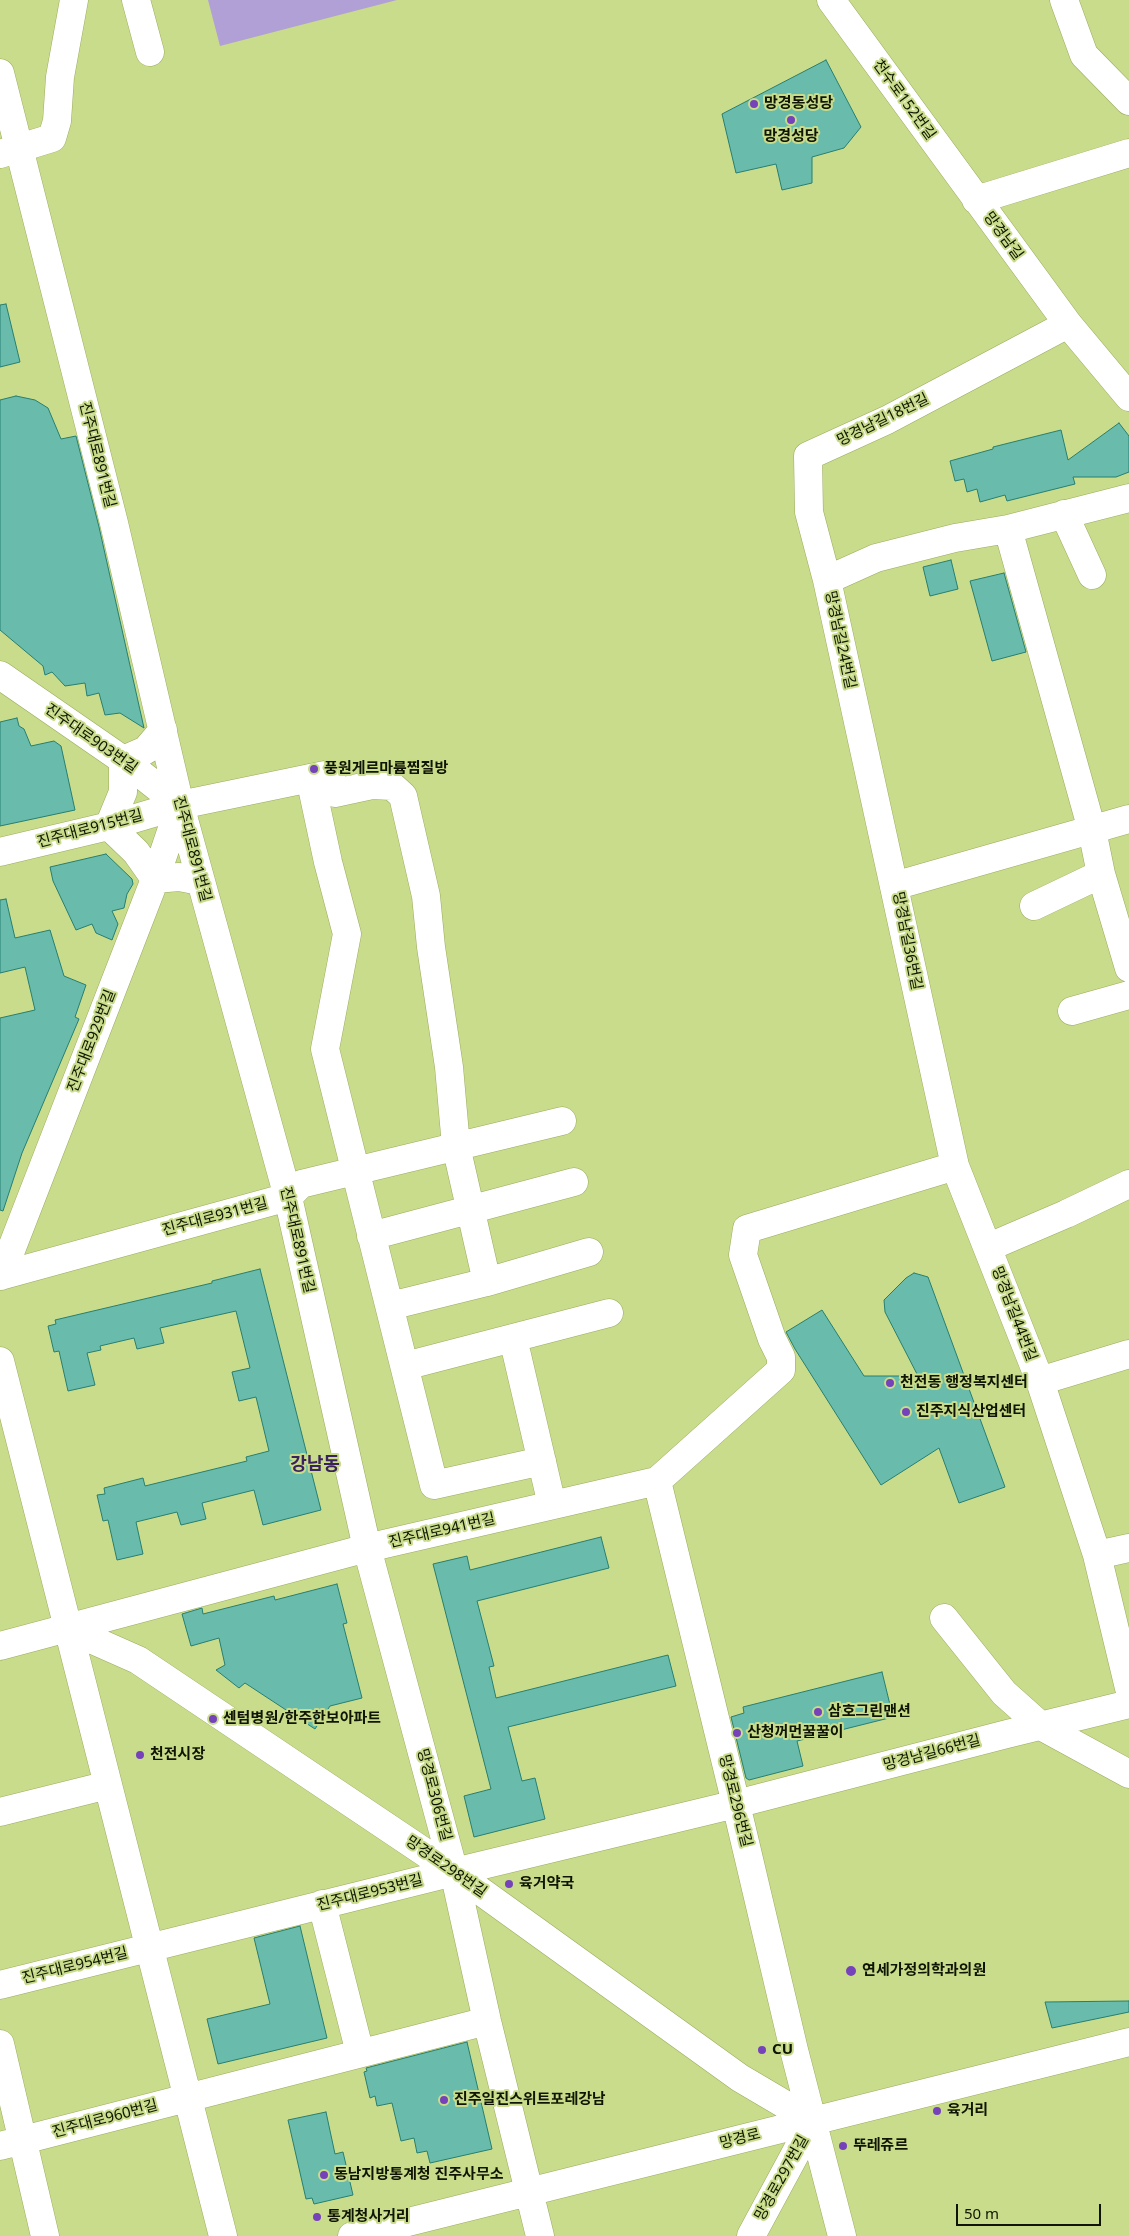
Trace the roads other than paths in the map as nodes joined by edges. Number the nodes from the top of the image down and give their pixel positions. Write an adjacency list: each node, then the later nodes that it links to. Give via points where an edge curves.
1 (74, 0): 8 (street, via 52,138)
2 (136, 0): 5 (street)
3 (831, 0): 10 (street, 천수로152번길)
4 (1064, 0): 7 (street, via 1084,55)
5 (150, 52)
6 (0, 73): 8 (street, 진주대로891번길)
7 (1129, 101)
8 (10, 151): 19 (street, 진주대로891번길, via 114,523)
9 (1129, 153): 10 (street, 망경남길)
10 (976, 200): 11 (street, 망경남길)
11 (1068, 324): 12 (street, 망경남길); 17 (street, 망경남길18번길, via 887,420 808,456 809,512)
12 (1129, 397)
13 (1129, 498): 14 (street, 망경남길24번길)
14 (1064, 514): 15 (street, 망경남길24번길); 16 (street)
15 (1008, 529): 17 (street, 망경남길24번길, via 955,538 876,558); 25 (street)
16 (1092, 575)
17 (827, 580): 30 (street, 망경남길24번길)
18 (0, 675): 20 (street, 진주대로903번길)
19 (163, 730): 20 (street, via 146,750); 22 (street, 진주대로891번길)
20 (123, 760): 22 (street, 진주대로903번길); 24 (street, via 123,792)
21 (310, 778): 22 (street, 진주대로915번길); 36 (street, 진주대로915번길, via 330,774 335,793 372,785 392,786 403,796 426,896); 38 (street, via 347,934 324,1049)
22 (180, 805): 24 (street, 진주대로915번길); 28 (street, 진주대로929번길); 29 (street, 진주대로891번길)
23 (1129, 819): 25 (street, 망경남길36번길)
24 (109, 826): 26 (street, 진주대로915번길); 28 (street, via 136,852)
25 (1092, 830): 27 (street); 30 (street, 망경남길36번길)
26 (0, 852)
27 (1101, 874): 31 (street); 32 (street)
28 (154, 879): 29 (street, via 179,877); 46 (street, 진주대로929번길)
29 (200, 881): 41 (street, 진주대로891번길)
30 (894, 886): 37 (street, 망경남길36번길)
31 (1034, 906)
32 (1129, 968)
33 (1129, 995): 34 (street)
34 (1072, 1011)
35 (562, 1121): 36 (street, 진주대로931번길)
36 (456, 1146): 38 (street, 진주대로931번길); 42 (street)
37 (955, 1166): 44 (street, 망경남길36번길); 56 (street, 진주대로941번길, via 747,1230 743,1255 781,1357 781,1370)
38 (356, 1170): 41 (street, 진주대로931번길, via 301,1184); 43 (street)
39 (574, 1182): 42 (street)
40 (1129, 1184): 44 (street, 망경남길44번길)
41 (288, 1198): 46 (street, 진주대로931번길); 58 (street, 진주대로891번길)
42 (470, 1209): 43 (street); 47 (street)
43 (371, 1236): 48 (street)
44 (989, 1247): 54 (street, 망경남길44번길)
45 (589, 1252): 47 (street)
46 (1, 1276)
47 (487, 1282): 48 (street)
48 (390, 1306): 53 (street)
49 (609, 1313): 50 (street)
50 (513, 1338): 53 (street); 55 (street)
51 (1129, 1354): 54 (street)
52 (0, 1361): 62 (street)
53 (405, 1366): 55 (street, via 434,1486)
54 (1040, 1381): 60 (street, 망경남길44번길)
55 (542, 1461): 57 (street)
56 (657, 1481): 57 (street, 진주대로941번길); 69 (street, 망경로296번길)
57 (552, 1505): 58 (street, 진주대로941번길)
58 (367, 1548): 62 (street, 진주대로941번길); 71 (street, 망경로306번길)
59 (1129, 1548): 60 (street)
60 (1097, 1556): 64 (street, 망경남길44번길)
61 (944, 1618): 66 (street, via 1004,1693)
62 (68, 1629): 63 (street, 진주대로941번길); 68 (street); 71 (street, 망경로298번길, via 138,1660)
63 (0, 1646)
64 (1129, 1688)
65 (1129, 1704): 66 (street, 망경남길66번길)
66 (1040, 1726): 67 (street); 69 (street, 망경남길66번길)
67 (1129, 1774)
68 (108, 1785): 70 (street); 73 (street)
69 (736, 1804): 71 (street, 진주대로953번길); 80 (street, 망경로296번길)
70 (0, 1812)
71 (454, 1872): 72 (street, 진주대로953번길); 75 (street, 망경로306번길); 80 (street, 망경로298번길, via 740,2078)
72 (322, 1904): 73 (street, 진주대로953번길); 78 (street)
73 (150, 1948): 74 (street, 진주대로954번길); 79 (street)
74 (0, 1985)
75 (487, 2021): 78 (street, 진주대로960번길); 82 (street, 망경로306번길)
76 (1129, 2042): 80 (street, 망경로)
77 (0, 2044): 81 (street)
78 (360, 2053): 79 (street, 진주대로960번길)
79 (186, 2097): 81 (street, 진주대로960번길); 84 (street)
80 (814, 2121): 82 (street, 망경로); 87 (street, 망경로297번길); 88 (street, 망경로296번길)
81 (12, 2143): 83 (street)
82 (529, 2190): 85 (street, 망경로); 86 (street, 망경로306번길)
83 (46, 2236)
84 (222, 2236)
85 (352, 2236)
86 (540, 2236)
87 (751, 2236)
88 (842, 2236)

